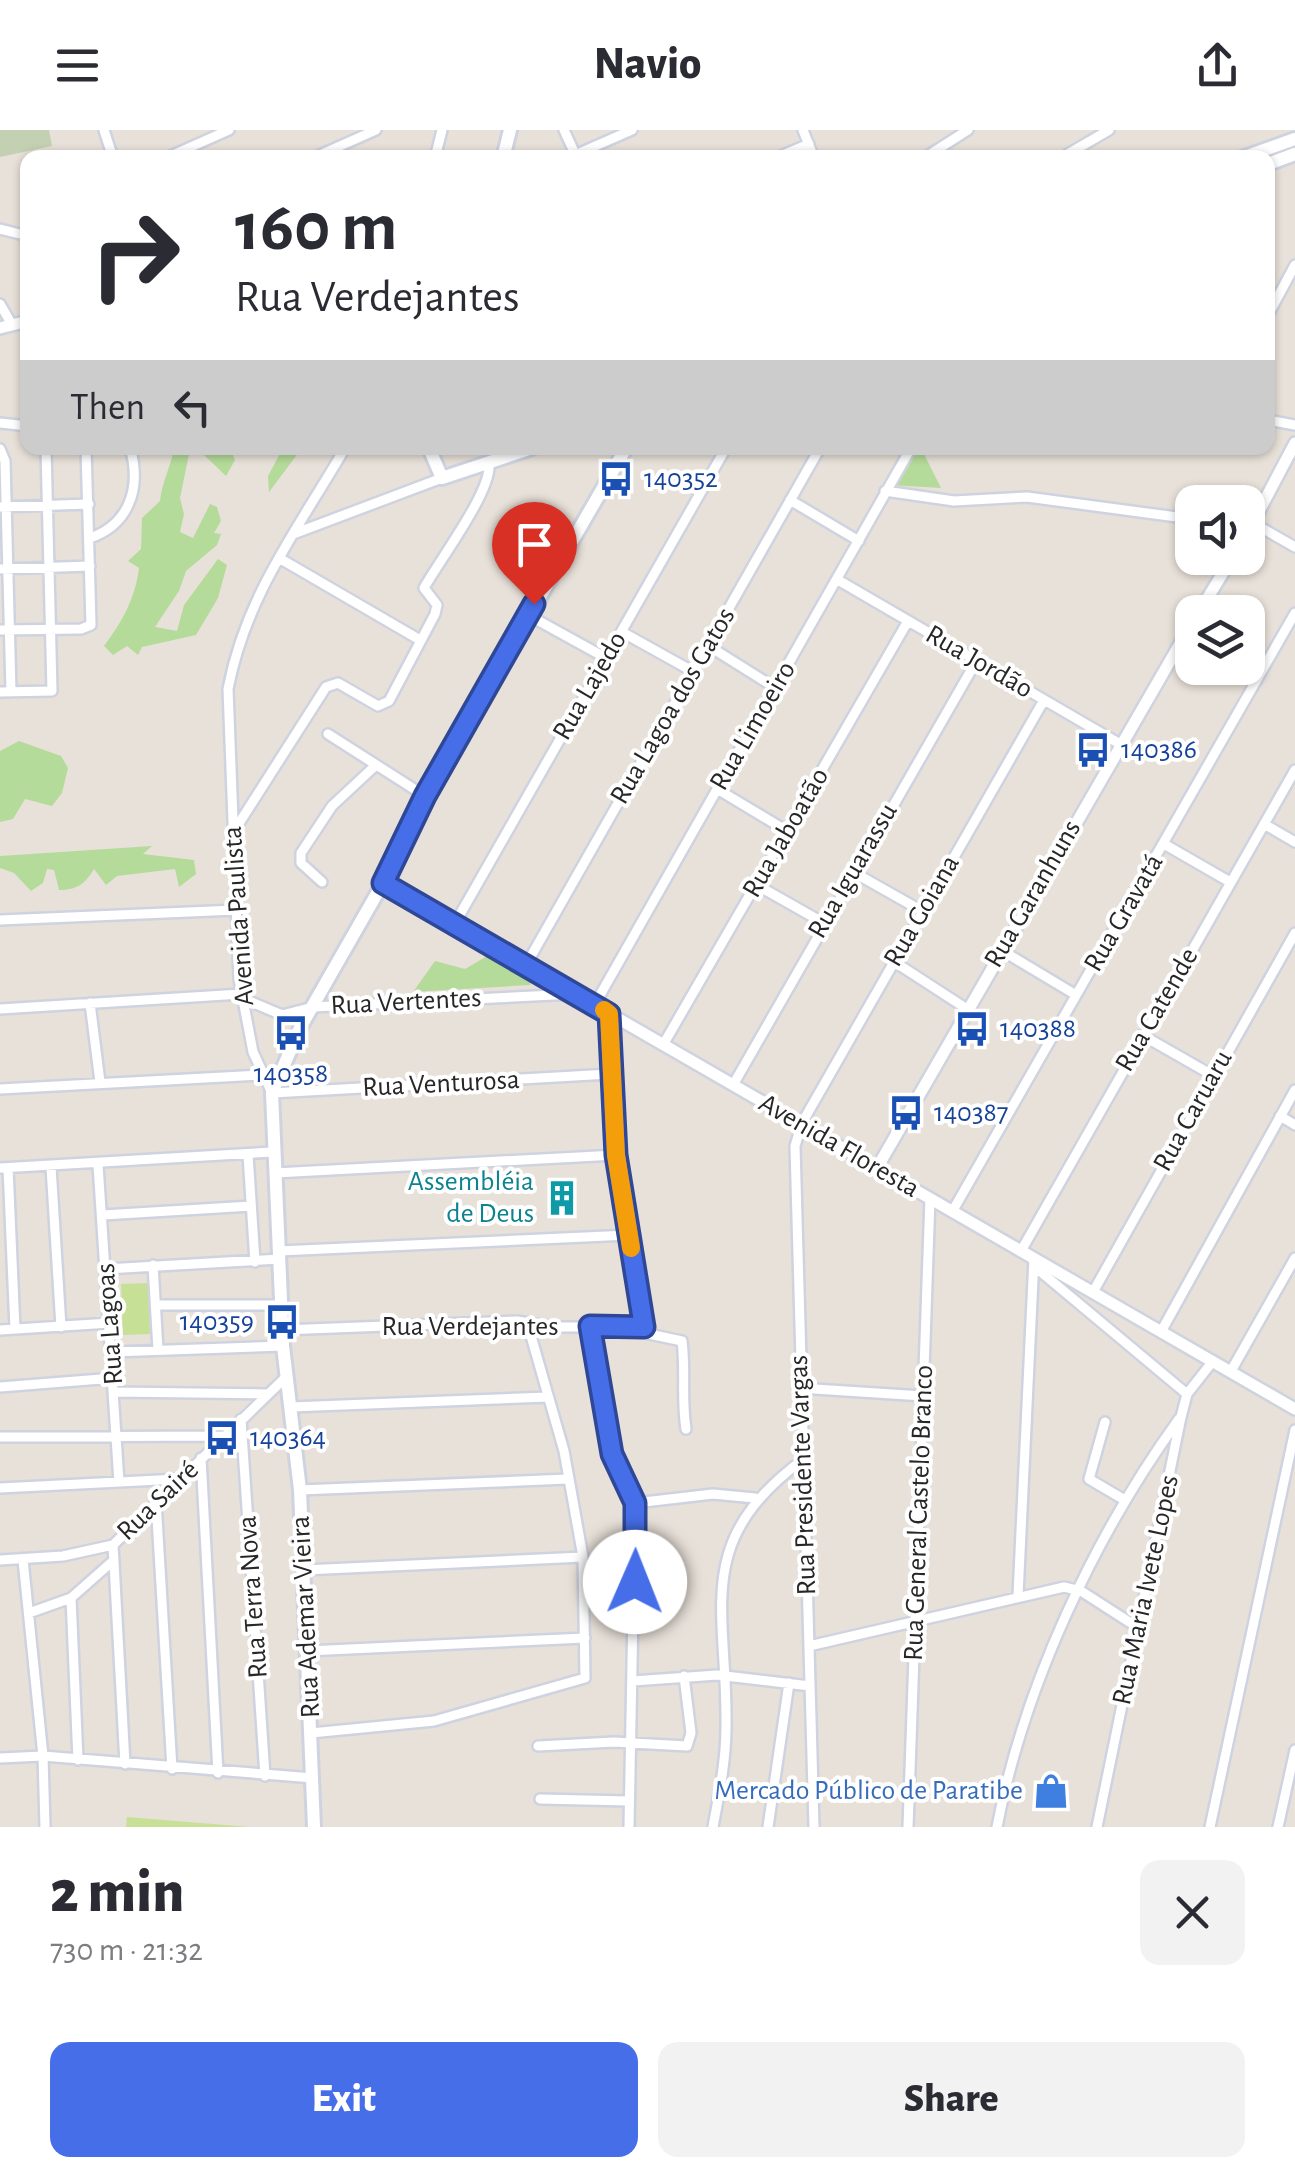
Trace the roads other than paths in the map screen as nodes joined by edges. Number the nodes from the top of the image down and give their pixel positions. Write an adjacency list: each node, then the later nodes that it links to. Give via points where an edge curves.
1 (229, 130): 11 (street)
2 (376, 130): 12 (street)
3 (632, 130): 8 (street)
4 (803, 130): 10 (street)
5 (968, 130): 16 (street)
6 (1109, 130): 17 (street)
7 (1290, 130): 9 (street)
8 (617, 133): 13 (street)
9 (1295, 139): 18 (main road)
10 (808, 144): 14 (street); 15 (street)
11 (184, 150)
12 (331, 150)
13 (584, 150)
14 (794, 150)
15 (811, 150)
16 (937, 150)
17 (1075, 150)
18 (1264, 150)
19 (1295, 265): 20 (street)
20 (1275, 302)
21 (0, 304): 22 (street)
22 (6, 325)
23 (1295, 443): 38 (street)
24 (0, 449): 42 (street)
25 (46, 455): 41 (street)
26 (86, 455): 40 (street)
27 (132, 455): 46 (street, via 128,508 118,524)
28 (341, 455): 44 (street, Avenida Paulista)
29 (432, 455): 36 (main road)
30 (515, 455): 35 (main road)
31 (622, 455): 55 (main road)
32 (722, 455): 59 (street, Rua Lajedo)
33 (816, 455): 39 (street, Rua Lagoa dos Gatos)
34 (907, 455): 37 (street, Rua Limoeiro)
35 (490, 465): 36 (main road); 60 (street, via 424,588 437,609)
36 (442, 478): 44 (street)
37 (886, 491): 43 (street, via 973,502 1028,497); 47 (street, Rua Limoeiro)
38 (1265, 498)
39 (790, 500): 47 (street); 61 (street, Rua Lagoa dos Gatos)
40 (89, 504): 41 (street); 46 (street)
41 (47, 506): 42 (street); 51 (street)
42 (3, 507): 52 (street)
43 (1175, 517)
44 (296, 533): 49 (street, Avenida Paulista)
45 (1265, 535): 48 (street)
46 (90, 538): 50 (street)
47 (860, 540): 53 (street, Rua Limoeiro)
48 (1295, 547)
49 (280, 558): 60 (street); 76 (street, Avenida Paulista, via 246,618 228,689)
50 (90, 566): 51 (street); 58 (street, via 89,628)
51 (48, 568): 52 (street); 58 (street)
52 (4, 569): 57 (street)
53 (838, 580): 56 (street, Rua Jordão); 66 (street, Rua Limoeiro)
54 (1295, 613): 79 (street, Rua Gravatá)
55 (528, 615): 63 (street); 74 (main road)
56 (908, 622): 64 (street, Rua Jordão); 77 (street, Rua Jaboatão)
57 (5, 629): 58 (street); 67 (street)
58 (51, 629): 67 (street, via 52,691)
59 (622, 632): 63 (street, Rua Lajedo); 65 (street)
60 (420, 640): 76 (street, via 386,705 338,683 326,687)
61 (707, 645): 65 (street, Rua Lagoa dos Gatos); 66 (street)
62 (1175, 652): 70 (street, Rua Garanhuns)
63 (606, 658): 89 (street, Rua Lajedo)
64 (976, 660): 68 (street, Rua Jordão); 80 (street, Rua Iguarassu)
65 (692, 671): 93 (street, Rua Lagoa dos Gatos)
66 (774, 687): 73 (street, Rua Limoeiro)
67 (6, 692)
68 (1044, 700): 70 (street, Rua Jordão); 86 (street, Rua Goiana)
69 (328, 734): 71 (street)
70 (1120, 744): 91 (street, Rua Garanhuns)
71 (376, 765): 74 (street); 81 (street, via 344,792 301,854 300,862)
72 (1295, 770): 75 (street, Rua Catende)
73 (717, 789): 77 (street); 98 (street, Rua Limoeiro)
74 (425, 796): 83 (main road)
75 (1264, 824): 78 (street); 82 (street, Rua Catende)
76 (235, 830): 85 (street, Avenida Paulista)
77 (787, 832): 84 (street, Rua Jaboatão)
78 (1295, 842)
79 (1164, 844): 82 (street); 95 (street, Rua Gravatá)
80 (853, 872): 86 (street); 88 (street, Rua Iguarassu)
81 (322, 882)
82 (1230, 882): 103 (street, Rua Catende)
83 (383, 883): 89 (street, Avenida Floresta); 99 (main road)
84 (756, 884): 88 (street); 104 (street, Rua Jaboatão)
85 (236, 910): 87 (street); 96 (street, Avenida Paulista)
86 (922, 912): 92 (street, Rua Goiana)
87 (0, 920)
88 (822, 922): 109 (street, Rua Iguarassu)
89 (454, 925): 93 (street, Avenida Floresta)
90 (1295, 932): 107 (street, Rua Caruaru)
91 (1001, 950): 95 (street); 101 (street, Rua Garanhuns)
92 (894, 961): 101 (street); 114 (street, Rua Goiana)
93 (526, 965): 94 (street, Avenida Floresta)
94 (575, 994): 98 (street, Avenida Floresta); 99 (street, Rua Vertentes)
95 (1076, 995): 126 (street, Rua Gravatá)
96 (242, 996): 97 (street); 99 (street, Rua Vertentes, via 282,1015); 105 (street, Avenida Paulista)
97 (90, 1003): 100 (street); 108 (street)
98 (595, 1004): 102 (street, Avenida Floresta)
99 (313, 1007): 112 (main road)
100 (0, 1009)
101 (967, 1009): 122 (street, Rua Garanhuns)
102 (609, 1014): 104 (street, Avenida Floresta); 106 (street)
103 (1142, 1035): 107 (street); 129 (street, Rua Catende)
104 (664, 1045): 109 (street, Avenida Floresta)
105 (261, 1074): 108 (street); 112 (street, Avenida Paulista)
106 (610, 1074): 112 (street, Rua Venturosa); 118 (street)
107 (1212, 1074): 136 (street, Rua Caruaru)
108 (100, 1082): 110 (street)
109 (733, 1084): 114 (street, Avenida Floresta)
110 (0, 1089)
111 (1295, 1090): 113 (street)
112 (272, 1093): 116 (main road, Avenida Paulista)
113 (1280, 1116): 115 (street); 147 (street)
114 (802, 1123): 122 (street, Avenida Floresta); 156 (street, Rua Presidente Vargas, via 793,1171)
115 (1295, 1125)
116 (274, 1152): 117 (street); 123 (main road, Avenida Paulista)
117 (248, 1155): 119 (street); 125 (street)
118 (616, 1155): 123 (street); 128 (street)
119 (98, 1165): 120 (street); 127 (street, Rua Lagoas)
120 (51, 1167): 121 (street); 142 (street)
121 (4, 1168): 144 (street)
122 (877, 1168): 124 (street, Avenida Floresta)
123 (276, 1173): 130 (main road, Avenida Paulista)
124 (930, 1198): 126 (street, Avenida Floresta); 160 (street, Rua General Castelo Branco)
125 (251, 1206): 127 (street); 132 (street)
126 (952, 1212): 129 (street, Avenida Floresta)
127 (103, 1215): 135 (street, Rua Lagoas)
128 (629, 1235): 130 (street); 143 (street)
129 (1022, 1251): 133 (street, Avenida Floresta)
130 (280, 1255): 132 (street); 138 (main road, Avenida Paulista)
131 (1295, 1258): 152 (street)
132 (255, 1262): 134 (street)
133 (1034, 1262): 136 (street, Avenida Floresta); 159 (street); 190 (street)
134 (154, 1265): 135 (street); 137 (street)
135 (106, 1269): 140 (street, Rua Lagoas)
136 (1093, 1292): 147 (street, Avenida Floresta)
137 (156, 1305): 138 (street); 149 (street)
138 (281, 1305): 146 (main road, Avenida Paulista)
139 (528, 1322): 141 (street, Rua Verdejantes); 146 (street, Rua Verdejantes); 161 (street)
140 (110, 1323): 142 (street); 150 (street, Rua Lagoas)
141 (590, 1326): 143 (street, Rua Verdejantes); 182 (street, via 612,1454)
142 (60, 1327): 144 (street)
143 (644, 1327): 167 (street, Rua Verdejantes, via 682,1341)
144 (15, 1329): 145 (street)
145 (0, 1330)
146 (282, 1330): 148 (main road, Avenida Paulista)
147 (1162, 1330): 151 (street, Avenida Floresta)
148 (283, 1346): 149 (street); 153 (main road, Avenida Paulista)
149 (158, 1350): 150 (street)
150 (112, 1352): 154 (street, Rua Lagoas)
151 (1213, 1361): 152 (street, Avenida Floresta); 159 (street, Rua Maria Ivete Lopes)
152 (1231, 1371): 163 (street, Avenida Floresta)
153 (286, 1377): 158 (street, Rua Sairé); 162 (main road, Avenida Paulista)
154 (114, 1378): 155 (street); 157 (street, Rua Lagoas)
155 (0, 1387)
156 (799, 1388): 160 (street); 173 (street, Rua Presidente Vargas)
157 (114, 1392): 158 (street); 171 (street, Rua Lagoas)
158 (266, 1394): 165 (street, Rua Sairé)
159 (1187, 1394): 164 (street, Rua Maria Ivete Lopes)
160 (924, 1396): 193 (street, Rua General Castelo Branco)
161 (548, 1397): 162 (street); 175 (street)
162 (291, 1407): 178 (main road, Rua Ademar Vieira)
163 (1295, 1409)
164 (1181, 1417): 180 (street); 194 (street, Rua Maria Ivete Lopes)
165 (241, 1418): 169 (street, Rua Sairé); 214 (street, Rua Terra Nova)
166 (1105, 1422): 180 (street, via 1088,1478)
167 (686, 1429)
168 (1295, 1430): 227 (street)
169 (226, 1436): 171 (street); 172 (street, Rua Sairé)
170 (0, 1437): 171 (street)
171 (116, 1437): 176 (street, Rua Lagoas)
172 (202, 1458): 174 (street, Rua Sairé); 213 (street)
173 (800, 1462): 179 (street); 196 (street, Rua Presidente Vargas)
174 (179, 1479): 176 (street); 181 (street, Rua Sairé)
175 (568, 1479): 178 (street); 184 (street)
176 (119, 1482): 177 (street)
177 (0, 1488)
178 (300, 1490): 188 (main road, Rua Ademar Vieira)
179 (755, 1498): 182 (street, via 714,1494); 199 (street, via 724,1567)
180 (1122, 1499): 189 (street)
181 (156, 1501): 183 (street, Rua Sairé); 211 (street)
182 (635, 1503): 200 (street)
183 (113, 1545): 186 (street, Rua Sairé); 187 (street)
184 (583, 1556): 188 (street); 195 (street)
185 (0, 1560): 186 (street, Rua Sairé)
186 (24, 1560): 192 (street)
187 (114, 1560): 191 (street); 210 (street)
188 (304, 1570): 197 (main road, Rua Ademar Vieira)
189 (1081, 1592): 190 (street); 194 (street); 225 (street, via 1020,1728)
190 (1018, 1595): 193 (street)
191 (71, 1598): 192 (street); 209 (street)
192 (29, 1613): 207 (street)
193 (914, 1621): 196 (street); 224 (street, Rua General Castelo Branco)
194 (1137, 1627): 226 (street, Rua Maria Ivete Lopes)
195 (585, 1638): 197 (street); 203 (street, via 585,1678 434,1721)
196 (810, 1646): 202 (street, Rua Presidente Vargas)
197 (307, 1651): 203 (main road, Rua Ademar Vieira)
198 (684, 1676): 199 (street); 200 (street); 204 (street, via 692,1733 686,1746)
199 (724, 1676): 201 (street); 221 (street, via 725,1756)
200 (633, 1682): 204 (street)
201 (788, 1683): 202 (street); 222 (street)
202 (810, 1686): 223 (street, Rua Presidente Vargas)
203 (311, 1733): 215 (main road, Rua Ademar Vieira)
204 (630, 1744): 205 (street); 217 (street)
205 (538, 1746)
206 (1295, 1750): 212 (street)
207 (43, 1756): 208 (street); 209 (street); 218 (street)
208 (0, 1758)
209 (78, 1760): 210 (street)
210 (125, 1764): 211 (street)
211 (172, 1769): 213 (street)
212 (1293, 1772): 228 (street)
213 (218, 1773): 214 (street)
214 (265, 1776): 215 (street)
215 (314, 1778): 219 (main road, Rua Ademar Vieira)
216 (540, 1799): 217 (street)
217 (629, 1801): 220 (street)
218 (45, 1827)
219 (314, 1827)
220 (629, 1827)
221 (713, 1827)
222 (768, 1827)
223 (814, 1827)
224 (908, 1827)
225 (996, 1827)
226 (1096, 1827)
227 (1210, 1827)
228 (1278, 1827)

